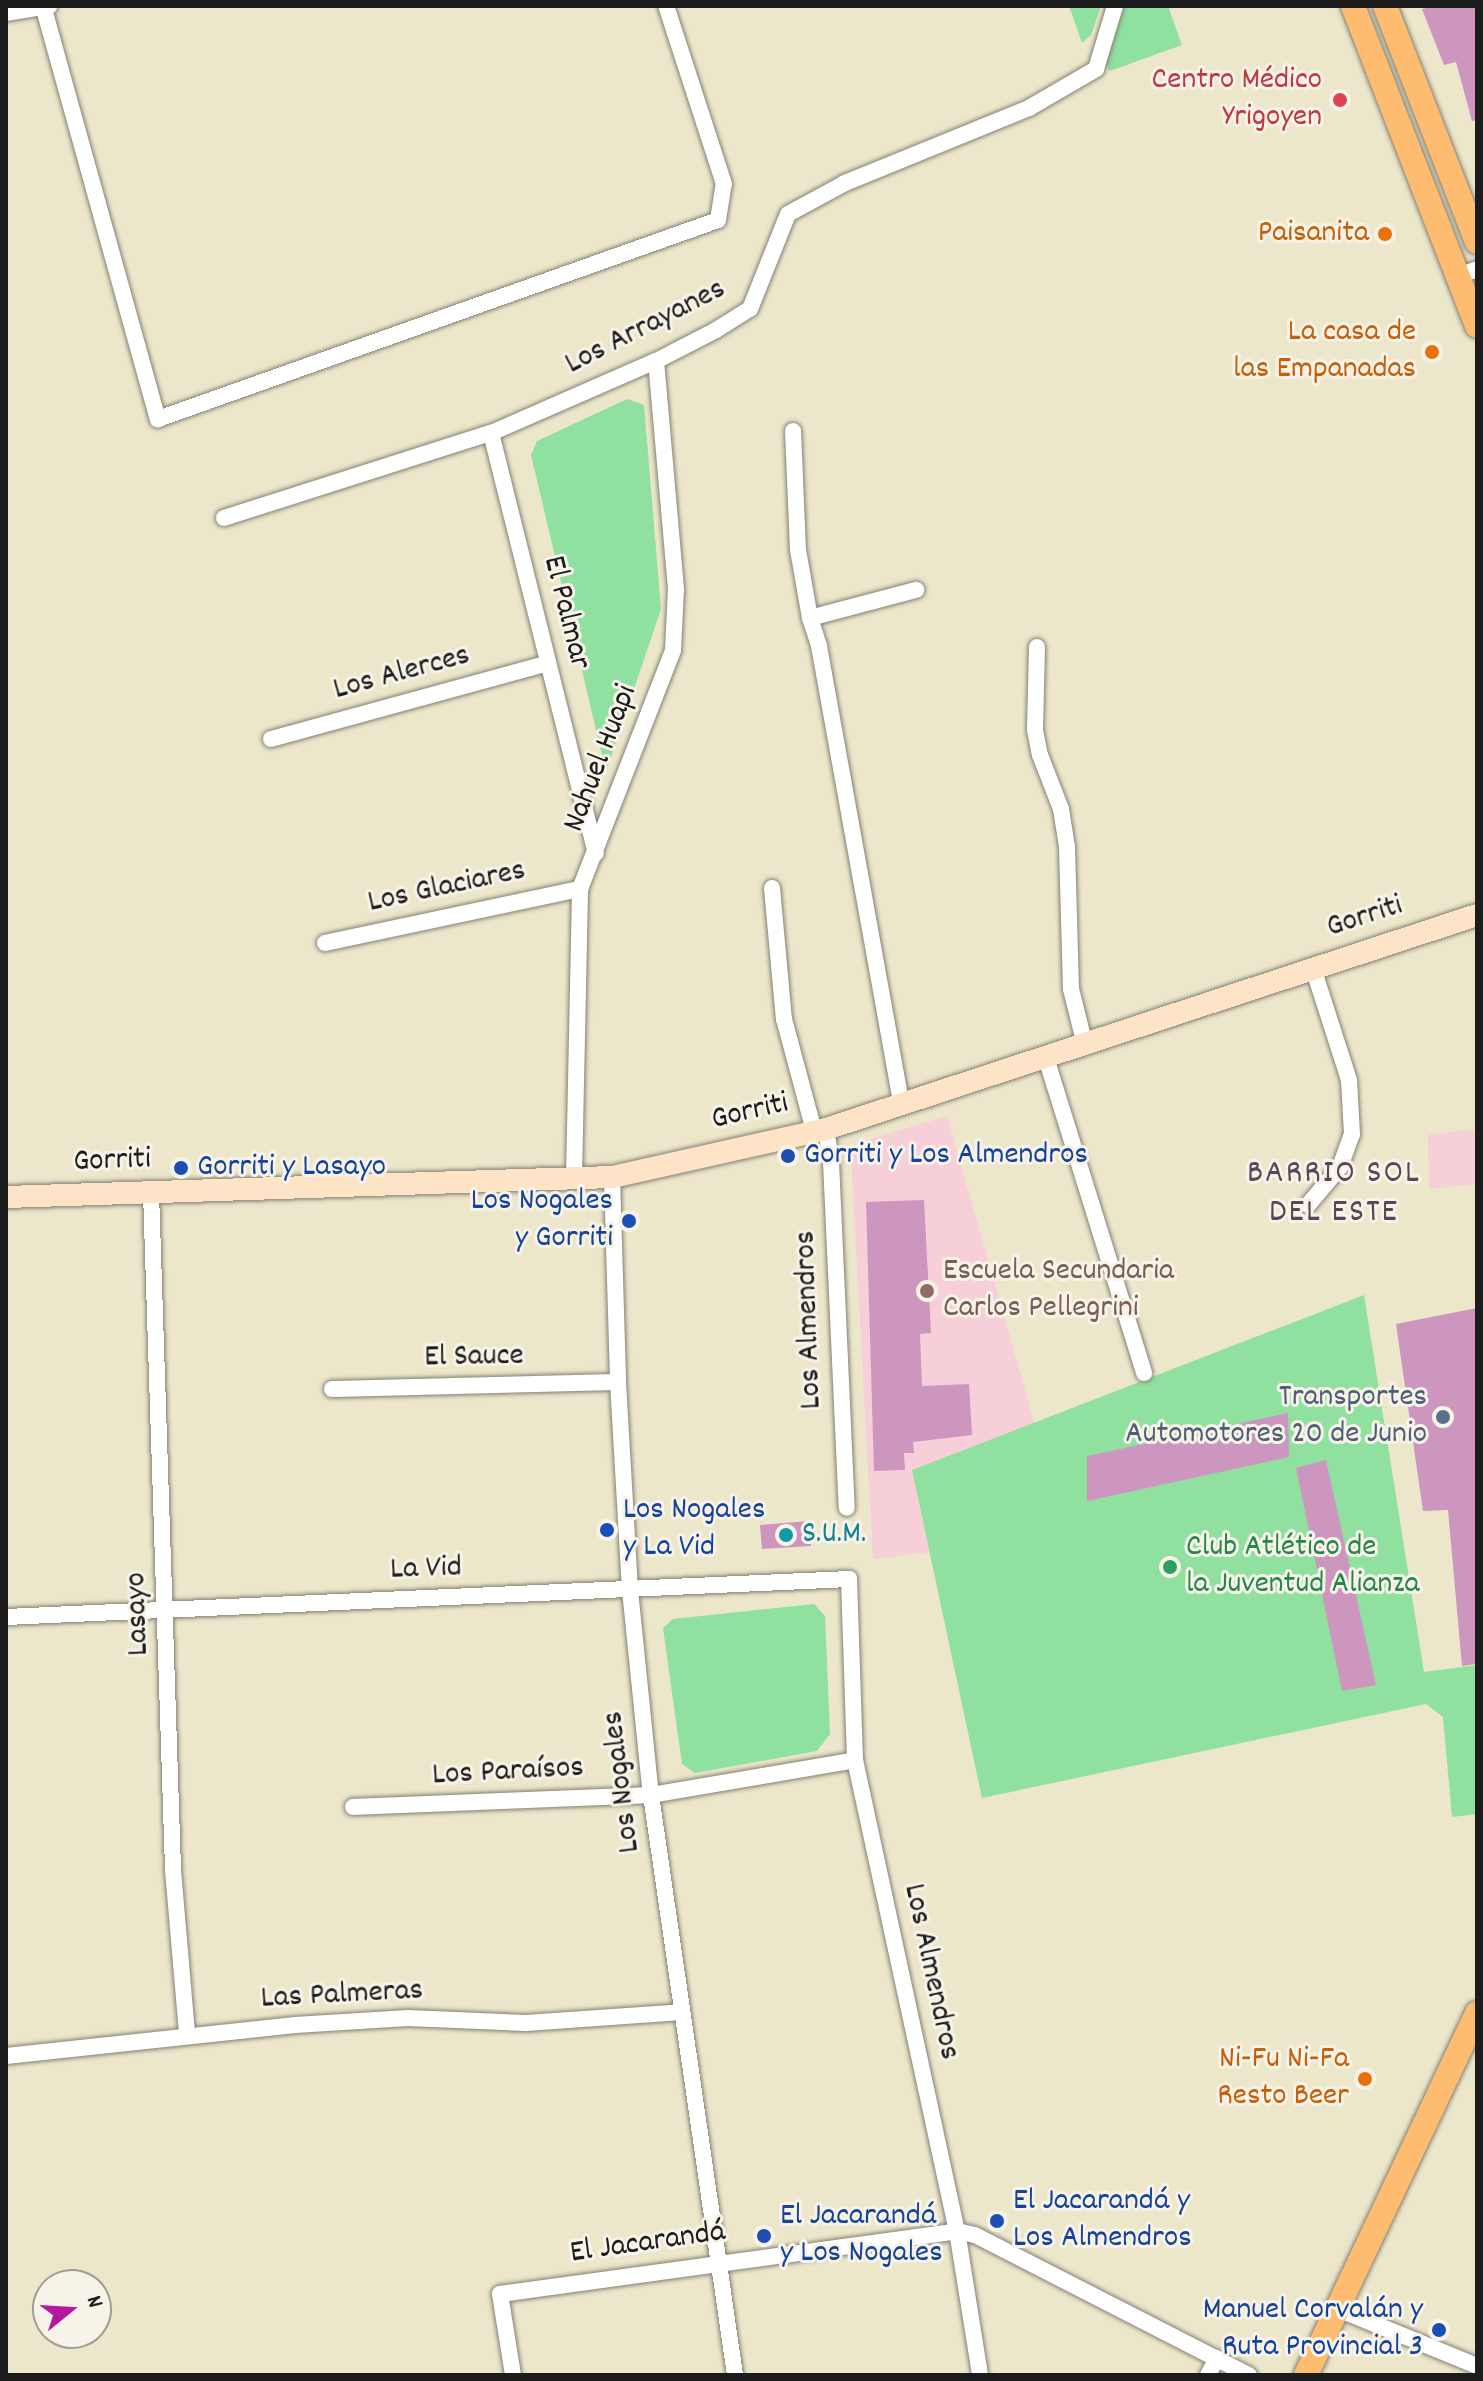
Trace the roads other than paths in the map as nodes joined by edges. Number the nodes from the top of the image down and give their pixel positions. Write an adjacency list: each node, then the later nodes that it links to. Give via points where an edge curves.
1 (666, 6): 5 (street, via 724,184 718,220 158,419)
2 (1115, 6): 10 (street, Los Arrayanes, via 1096,69 1029,108 802,204 788,214 750,309)
3 (1353, 6): 8 (main road)
4 (1385, 6): 7 (main road)
5 (46, 7): 6 (street)
6 (6, 13)
7 (1477, 242)
8 (1467, 273): 9 (main road)
9 (1477, 326)
10 (656, 361): 12 (street, Los Arrayanes); 19 (street, Nahuel Huapi, via 676,589 673,650)
11 (793, 431): 15 (street, via 798,550)
12 (491, 433): 13 (street, Los Arrayanes); 17 (street, El Palmar)
13 (224, 518)
14 (916, 590): 15 (street)
15 (810, 618): 27 (street)
16 (1037, 647): 25 (street, via 1035,730 1063,821 1071,989)
17 (548, 663): 18 (street, Los Alerces); 19 (street, El Palmar)
18 (271, 739)
19 (596, 853): 21 (street, Nahuel Huapi)
20 (772, 888): 28 (street, Los Almendros, via 784,1019)
21 (580, 889): 23 (street, Los Glaciares); 30 (street, Nahuel Huapi)
22 (1477, 915): 24 (street, Gorriti)
23 (325, 943)
24 (1313, 968): 25 (street, Gorriti); 33 (street, via 1349,1080 1352,1134 1340,1167)
25 (1085, 1045): 26 (street, Gorriti)
26 (1046, 1058): 27 (street, Gorriti); 34 (street)
27 (901, 1104): 28 (street, Gorriti)
28 (820, 1130): 29 (street, Gorriti); 37 (street, Los Almendros, via 831,1162)
29 (612, 1177): 30 (street, Gorriti); 35 (street, Los Nogales)
30 (574, 1178): 31 (street, Gorriti)
31 (151, 1192): 32 (street, Gorriti); 40 (street, Lasayo)
32 (6, 1197)
33 (1308, 1205)
34 (1144, 1373)
35 (618, 1382): 36 (street, El Sauce); 39 (street, Los Nogales)
36 (332, 1389)
37 (847, 1508)
38 (849, 1579): 39 (street, La Vid); 42 (street, Los Almendros)
39 (630, 1590): 40 (street, La Vid); 43 (street, Los Nogales)
40 (167, 1609): 41 (street, La Vid); 47 (street, Lasayo, via 173,1870)
41 (6, 1617)
42 (855, 1760): 43 (street, Los Paraísos); 51 (street, Los Almendros)
43 (651, 1795): 44 (street, Los Paraísos); 45 (street, Los Nogales)
44 (353, 1807)
45 (682, 2012): 47 (street, Las Palmeras, via 526,2023 408,2018); 52 (street, Los Nogales)
46 (1477, 2013): 50 (main road)
47 (187, 2034): 49 (street, Las Palmeras)
48 (1477, 2049): 50 (main road)
49 (6, 2056)
50 (1392, 2194): 53 (main road)
51 (957, 2231): 52 (street, El Jacarandá); 54 (street, El Jacarandá, via 975,2235); 58 (street, Los Almendros)
52 (720, 2262): 56 (street, El Jacarandá, via 500,2294); 57 (street, Los Nogales)
53 (1338, 2309): 55 (street); 61 (main road)
54 (1217, 2358): 59 (street); 60 (street, El Jacarandá)
55 (1477, 2366)
56 (513, 2375)
57 (735, 2375)
58 (980, 2375)
59 (1208, 2375)
60 (1249, 2375)
61 (1306, 2375)

